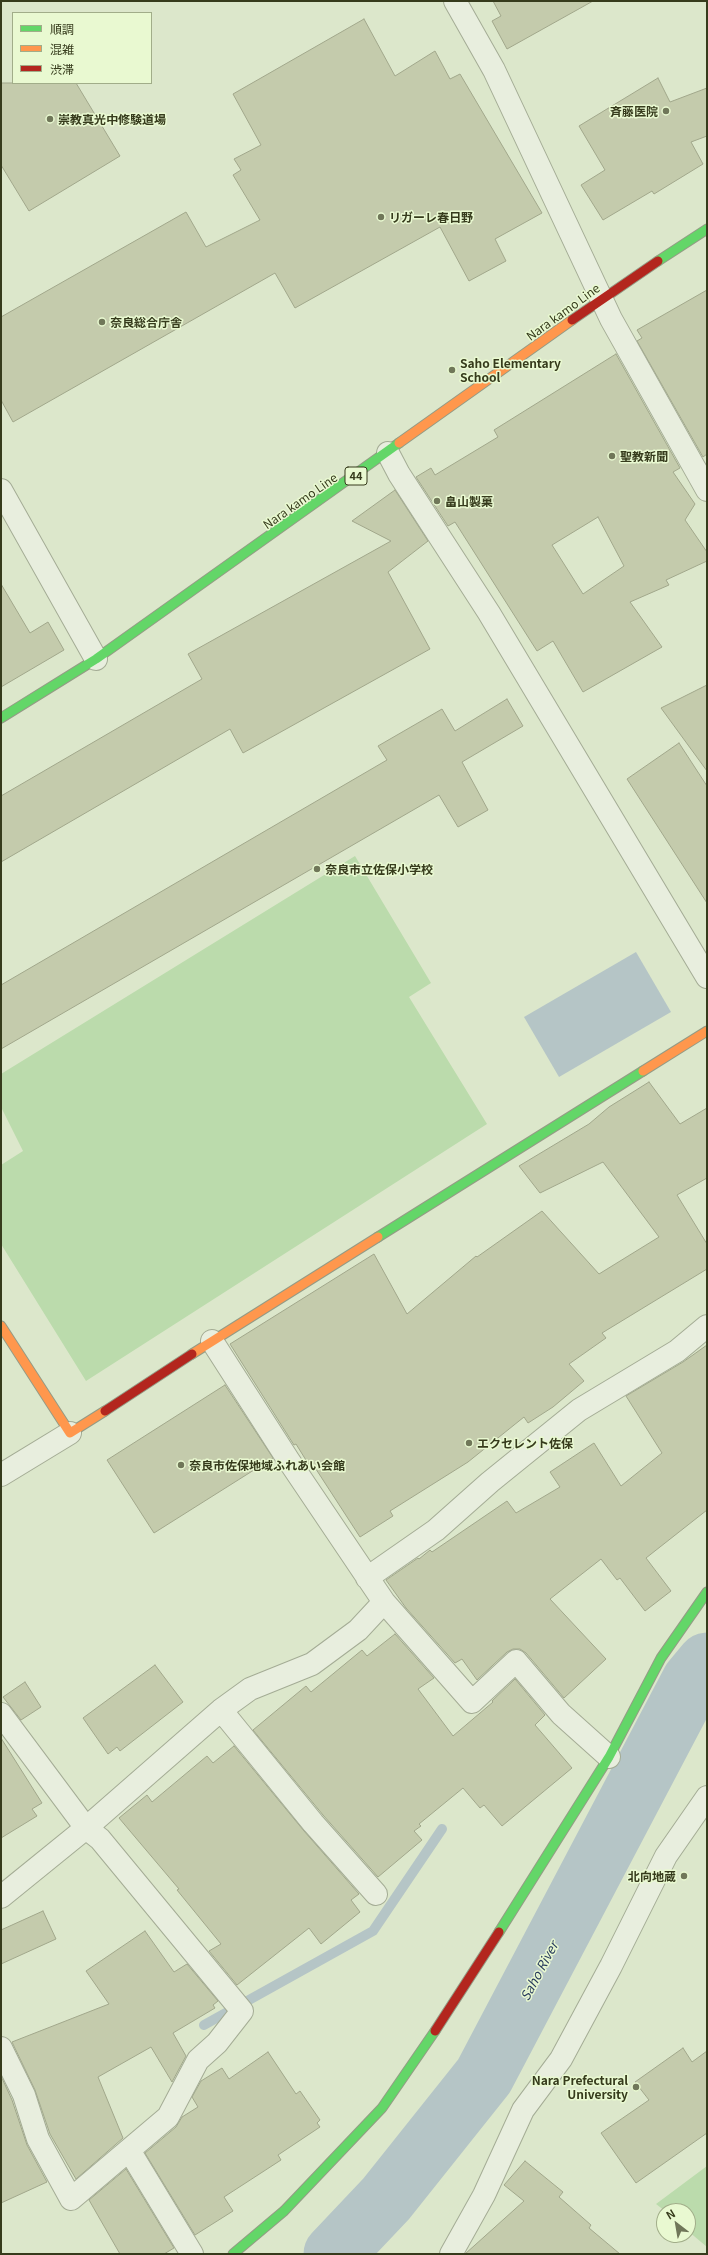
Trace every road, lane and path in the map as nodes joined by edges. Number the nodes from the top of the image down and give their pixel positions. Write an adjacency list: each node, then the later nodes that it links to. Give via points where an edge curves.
1 (454, 1): 3 (street, via 494,70)
2 (707, 229): 3 (street, Nara kamo Line / 44)
3 (601, 299): 4 (street, Nara kamo Line / 44); 6 (street)
4 (388, 453): 7 (street, Nara kamo Line / 44); 9 (street, via 493,620)
5 (1, 490): 7 (street)
6 (707, 490)
7 (96, 659): 8 (street, Nara kamo Line / 44)
8 (1, 718)
9 (707, 977)
10 (707, 1031): 13 (street)
11 (1, 1326): 14 (street)
12 (707, 1326): 16 (street, via 677,1351 579,1410 490,1482 436,1530)
13 (212, 1341): 14 (street); 16 (street)
14 (70, 1433): 15 (street)
15 (1, 1475)
16 (367, 1578): 18 (street)
17 (707, 1592): 21 (street, via 661,1658)
18 (384, 1602): 19 (street, via 358,1630 312,1664 250,1689); 21 (street, via 472,1702 516,1660 561,1714)
19 (221, 1710): 23 (street); 24 (street, via 313,1823)
20 (1, 1714): 23 (street)
21 (609, 1757): 29 (street, via 461,1993 382,2108 284,2211)
22 (707, 1798): 30 (street, via 666,1856 561,2059 523,2110 484,2195)
23 (86, 1828): 25 (street); 27 (street, via 100,1839 242,2011 217,2043 198,2060 168,2117)
24 (376, 1894)
25 (1, 1897)
26 (1, 2048): 27 (street, via 24,2095 38,2139 71,2199)
27 (129, 2150): 28 (street)
28 (192, 2254)
29 (233, 2254)
30 (451, 2254)

